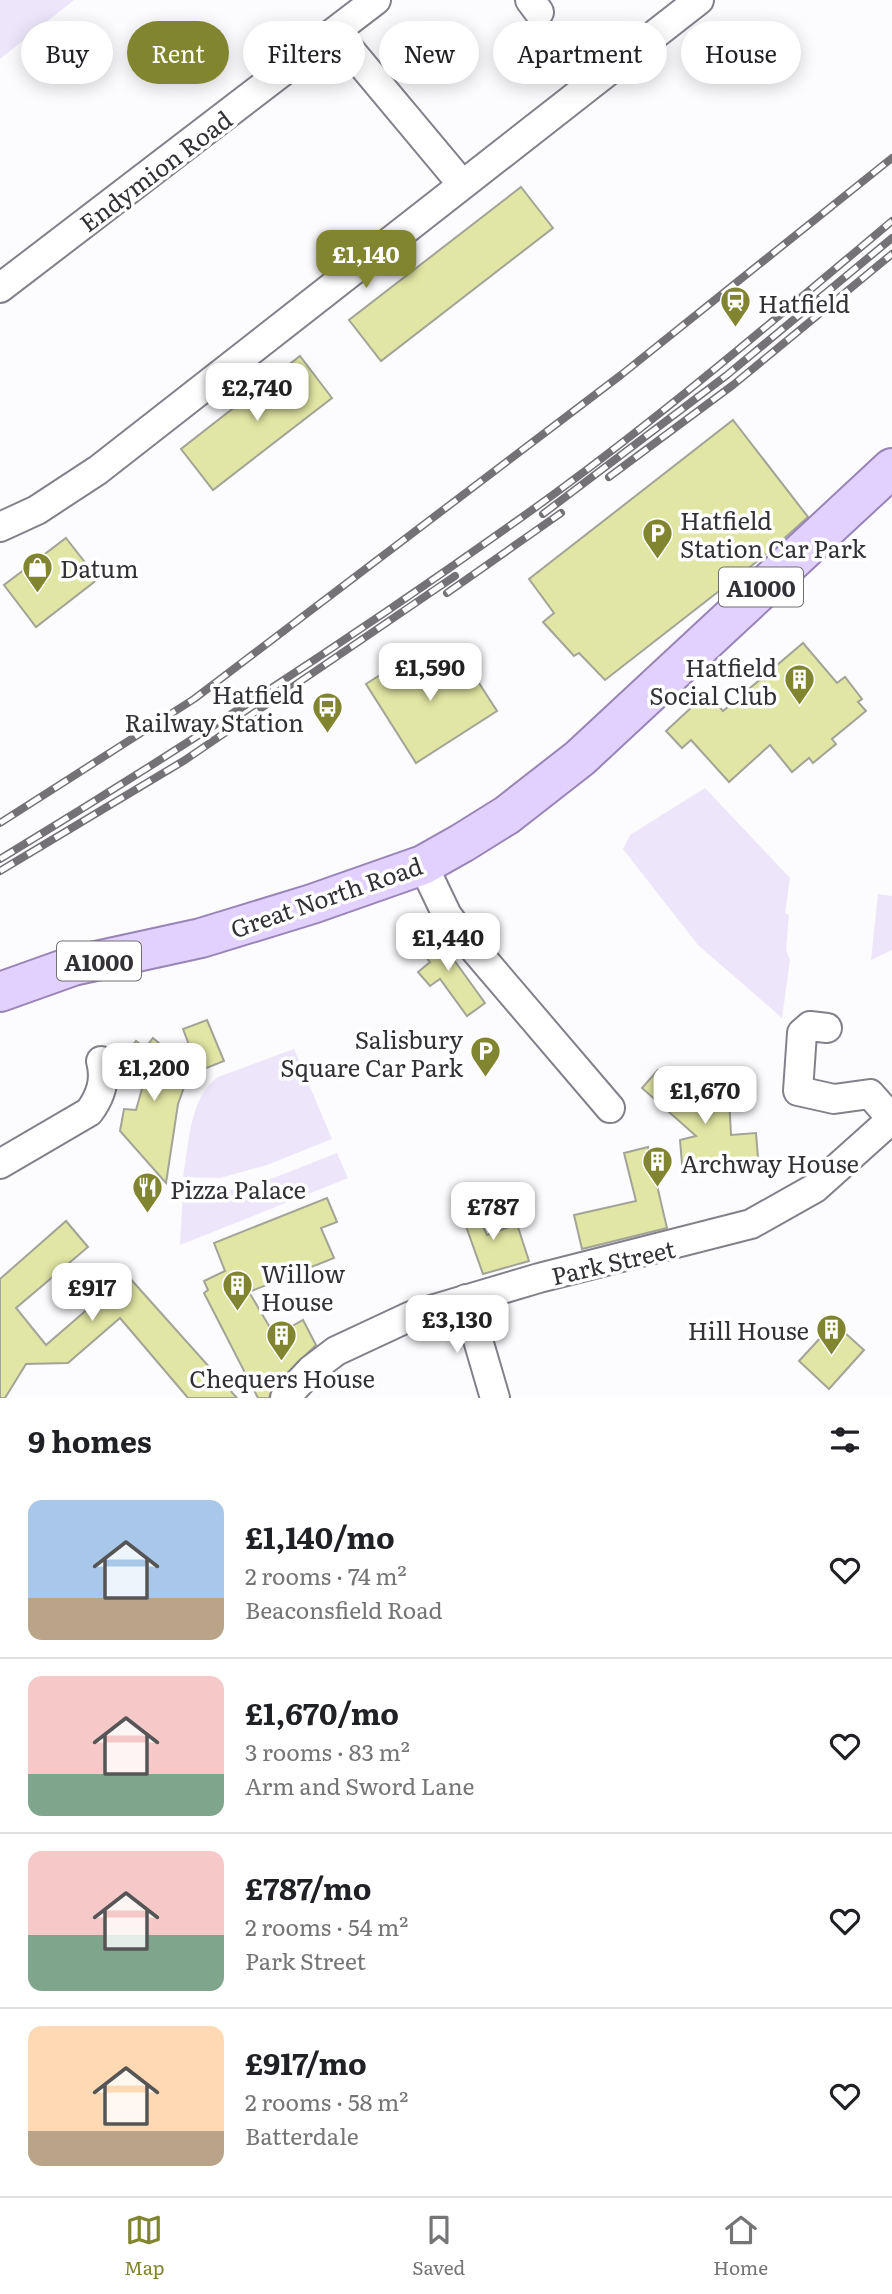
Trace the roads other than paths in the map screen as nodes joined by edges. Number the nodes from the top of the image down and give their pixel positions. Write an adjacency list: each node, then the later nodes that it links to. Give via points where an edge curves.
1 (376, 0): 3 (street, Endymion Road)
2 (699, 0): 6 (street)
3 (349, 21)
4 (365, 68): 6 (street)
5 (267, 84): 7 (street, Endymion Road)
6 (462, 184): 9 (street, via 98,470 37,510)
7 (0, 288)
8 (892, 468): 10 (main road, Great North Road / A1000, via 580,758 507,815)
9 (0, 527)
10 (422, 865): 11 (main road, Great North Road / A1000, via 312,904 201,937 73,967); 14 (street, via 458,930)
11 (0, 992)
12 (827, 1028): 15 (street, via 810,1026 802,1033 798,1091 834,1099 870,1094)
13 (101, 1061): 16 (street, via 104,1074 99,1098 89,1112)
14 (610, 1108)
15 (892, 1119): 17 (street, Park Street, via 815,1188 751,1224)
16 (0, 1164)
17 (466, 1299): 18 (street, Park Street, via 411,1316 336,1351); 19 (street)
18 (285, 1398)
19 (495, 1398)

